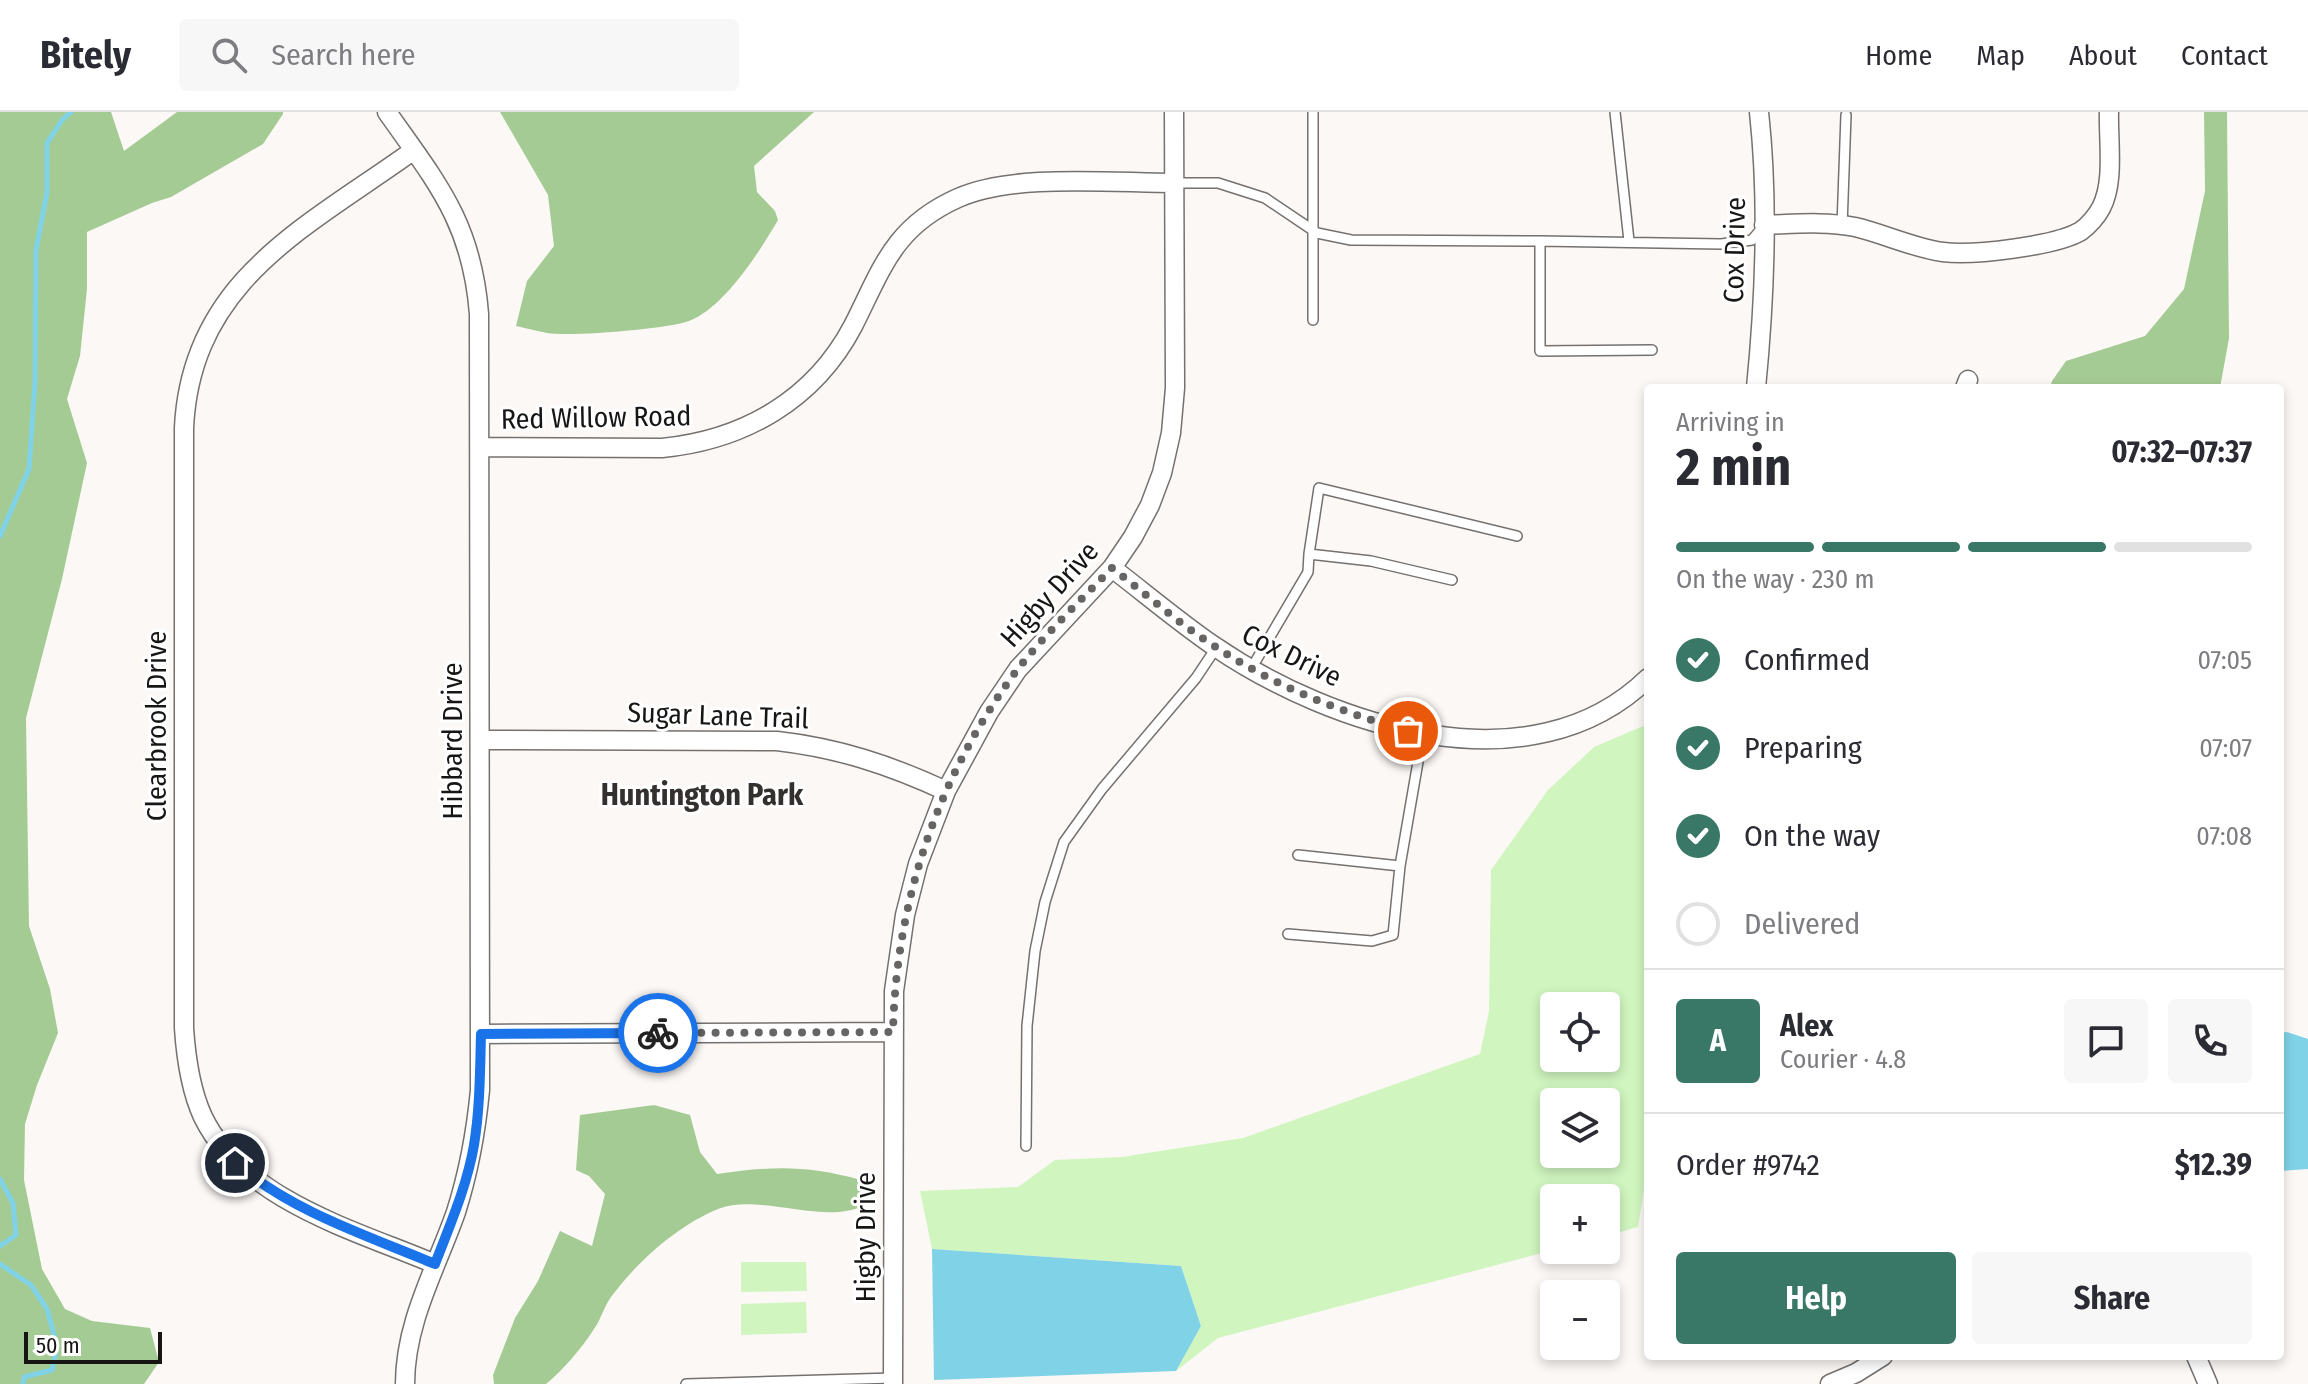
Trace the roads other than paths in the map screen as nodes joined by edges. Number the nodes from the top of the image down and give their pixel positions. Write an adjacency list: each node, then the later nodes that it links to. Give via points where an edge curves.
1 (387, 112): 8 (street, Hibbard Drive)
2 (1174, 112): 9 (street, Higby Drive)
3 (1313, 112): 12 (lane)
4 (1615, 112): 14 (lane)
5 (1759, 112): 10 (street, Cox Drive)
6 (2109, 112): 11 (street, via 2106,195 2081,231 2004,249 1945,252)
7 (1846, 115): 11 (lane)
8 (414, 150): 18 (street, Hibbard Drive, via 452,207 472,259 479,314); 35 (street, Clearbrook Drive, via 246,276 214,318 193,366 184,428 184,1028 192,1089 217,1141 235,1163 297,1206)
9 (1175, 183): 12 (lane, via 1218,183 1265,198); 18 (street, Red Willow Road, via 995,186 945,204 918,222 888,256 851,329 806,389 770,416 724,437 662,448); 21 (street, Higby Drive, via 1171,433 1150,505)
10 (1764, 225): 11 (street); 14 (lane, via 1752,240 1721,244); 17 (street, Cox Drive)
11 (1842, 226)
12 (1315, 231): 13 (lane, via 1351,240); 15 (lane)
13 (1540, 241): 14 (lane); 16 (lane, via 1540,351)
14 (1629, 241)
15 (1313, 320)
16 (1652, 350)
17 (1756, 384)
18 (480, 447): 27 (street, Hibbard Drive)
19 (1517, 536): 20 (lane, via 1319,488)
20 (1309, 554): 22 (lane, via 1371,561); 24 (lane, via 1308,572)
21 (1112, 568): 23 (street, Cox Drive); 28 (street, Higby Drive, via 1018,669)
22 (1452, 580)
23 (1216, 648): 24 (street, Cox Drive); 34 (lane, via 1064,842 1035,951 1027,1026)
24 (1251, 669): 26 (street, Cox Drive, via 1344,711)
25 (1644, 681): 26 (street, Cox Drive, via 1612,706 1547,732 1473,741)
26 (1423, 733): 30 (lane)
27 (480, 740): 28 (street, Sugar Lane Trail, via 814,745 873,760); 33 (street, Hibbard Drive)
28 (946, 791): 32 (street, Higby Drive, via 905,915)
29 (1298, 855): 30 (lane)
30 (1400, 866): 31 (lane, via 1393,935 1372,941)
31 (1288, 934)
32 (893, 1032): 33 (street); 38 (street, Higby Drive)
33 (481, 1034): 35 (street, Hibbard Drive, via 473,1147)
34 (1026, 1146)
35 (435, 1264): 40 (street, Hibbard Drive, via 416,1314)
36 (1877, 1360): 42 (street)
37 (2198, 1360): 43 (street)
38 (893, 1381): 39 (lane)
39 (785, 1383): 41 (lane)
40 (405, 1384)
41 (686, 1384)
42 (1830, 1384)
43 (2208, 1384)

